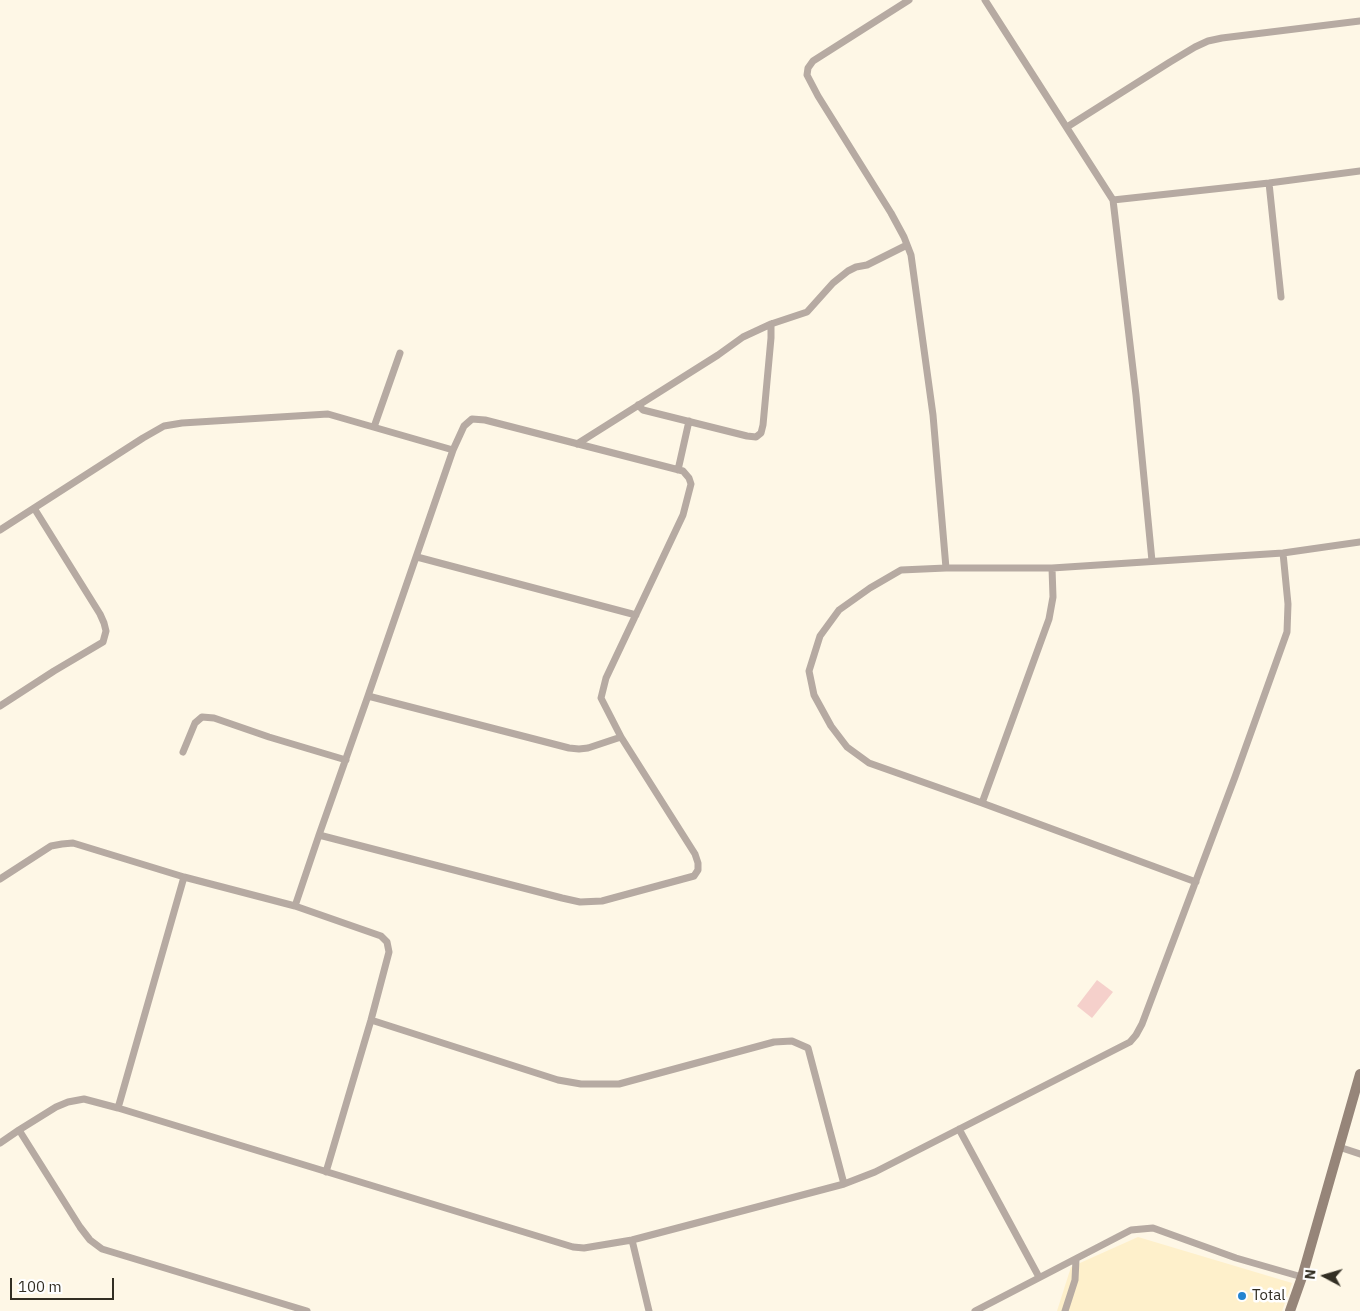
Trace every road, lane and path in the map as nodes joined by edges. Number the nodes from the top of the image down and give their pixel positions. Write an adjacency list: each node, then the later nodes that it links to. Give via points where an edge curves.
1 (910, 0): 8 (street, via 813,61 807,74)
2 (985, 0): 4 (street)
3 (1360, 21): 4 (street, via 1208,41)
4 (1067, 127): 7 (street)
5 (1360, 170): 6 (street)
6 (1269, 183): 7 (street); 9 (street)
7 (1113, 200): 23 (street)
8 (907, 245): 10 (street, via 848,271 807,312); 24 (street, via 933,415)
9 (1281, 297)
10 (771, 324): 12 (street, via 743,337); 13 (street, via 761,433 756,437 747,436)
11 (400, 353): 14 (street)
12 (638, 405): 13 (street, via 643,410); 15 (street)
13 (689, 421): 17 (street)
14 (374, 427): 16 (street); 18 (street, via 328,414 164,426)
15 (578, 444): 16 (street, via 472,419 464,426); 17 (street)
16 (453, 450): 22 (street)
17 (678, 470): 26 (street, via 683,471 691,484 683,515)
18 (34, 508): 19 (street); 28 (street, via 100,614 106,631 103,642)
19 (0, 530)
20 (1360, 542): 21 (street)
21 (1283, 553): 23 (street); 36 (street, via 1288,604 1286,632)
22 (417, 557): 26 (street); 27 (street)
23 (1152, 561): 25 (street)
24 (946, 568): 25 (street); 32 (street, via 900,570 839,610 820,636 809,671 814,695 847,747 869,763)
25 (1052, 568): 32 (street, via 1053,597 1049,619)
26 (636, 615): 29 (street, via 600,698)
27 (368, 696): 29 (street, via 569,748 588,748); 31 (street)
28 (0, 706)
29 (621, 736): 33 (street, via 696,854 698,870 694,876 602,901 580,902)
30 (183, 752): 31 (street, via 194,723 202,717)
31 (346, 760): 33 (street)
32 (982, 803): 36 (street)
33 (319, 835): 37 (street)
34 (184, 877): 35 (street, via 73,843 50,846); 37 (street); 40 (street)
35 (0, 879)
36 (1196, 882): 41 (street, via 1142,1024 1130,1042)
37 (295, 906): 38 (street, via 381,936 387,942 389,952)
38 (371, 1020): 46 (street); 47 (street, via 558,1080 581,1084 619,1084 774,1042 792,1041 808,1048)
39 (1360, 1074): 44 (street)
40 (118, 1108): 42 (street, via 84,1099 68,1102); 46 (street)
41 (959, 1129): 47 (street, via 875,1172); 50 (street)
42 (19, 1130): 43 (street); 53 (street, via 80,1227 102,1248)
43 (0, 1143)
44 (1339, 1147): 45 (street); 51 (street)
45 (1360, 1154)
46 (326, 1172): 48 (street, via 573,1247 598,1247)
47 (844, 1184): 48 (street)
48 (632, 1240): 54 (street)
49 (1076, 1259): 50 (street); 51 (street, via 1131,1230 1153,1228 1236,1258); 55 (street, via 1075,1280)
50 (1039, 1277): 52 (street)
51 (1302, 1277): 56 (street)
52 (977, 1310)
53 (307, 1311)
54 (650, 1311)
55 (1065, 1311)
56 (1290, 1311)

